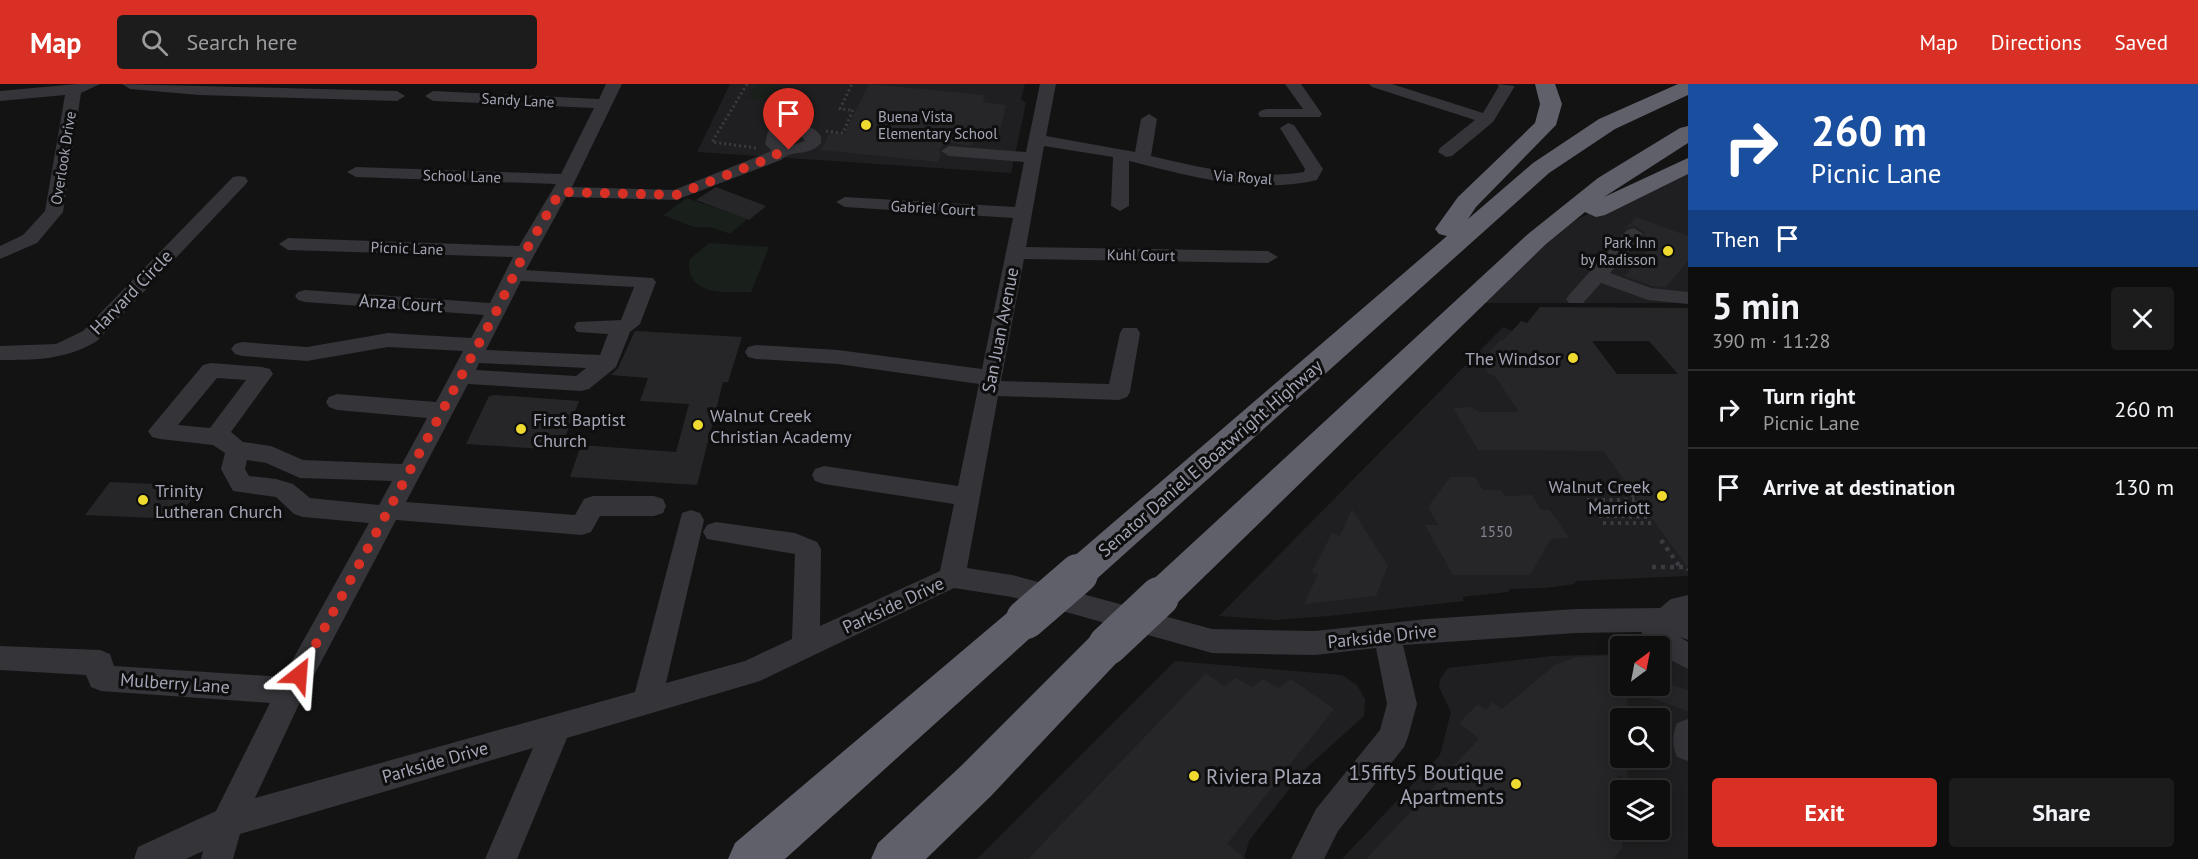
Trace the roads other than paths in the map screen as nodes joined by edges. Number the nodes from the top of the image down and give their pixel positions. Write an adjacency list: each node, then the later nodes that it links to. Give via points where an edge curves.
1 (92, 84): 9 (street, Overlook Drive)
2 (130, 84): 12 (street)
3 (1048, 84): 19 (street, San Juan Avenue)
4 (1293, 84): 14 (street, via 1314,114)
5 (1377, 84): 16 (street)
6 (1505, 84): 16 (street)
7 (1545, 84): 42 (highway, via 1551,104 1545,125 1467,202)
8 (1688, 87): 42 (highway, Senator Daniel E Boatwright Highway, via 1621,116 1566,149)
9 (74, 90): 11 (street); 37 (street, Overlook Drive, via 54,212 30,239)
10 (609, 94): 13 (street, Sandy Lane); 29 (street)
11 (0, 96)
12 (397, 96)
13 (433, 96)
14 (1266, 114)
15 (1149, 119): 25 (street)
16 (1487, 119): 22 (street)
17 (1288, 128): 25 (street, Via Royal, via 1314,169 1311,176 1253,180 1204,174)
18 (1688, 133): 34 (highway, via 1606,183)
19 (1038, 140): 23 (street, Via Royal); 24 (street, San Juan Avenue)
20 (774, 149): 29 (street, via 775,156 676,195)
21 (950, 151): 24 (street)
22 (1446, 152)
23 (1121, 154): 25 (street, Via Royal); 31 (street)
24 (1034, 158): 32 (street, San Juan Avenue)
25 (1142, 159)
26 (1688, 165): 34 (highway)
27 (356, 172): 29 (street, School Lane)
28 (238, 180): 52 (street, Harvard Circle, via 90,336 57,353)
29 (564, 185): 36 (street)
30 (845, 202): 32 (street, Gabriel Court)
31 (1120, 206)
32 (1021, 213): 38 (street, San Juan Avenue)
33 (1634, 234): 41 (street)
34 (1538, 238): 83 (highway, bridge, via 1108,645)
35 (288, 244): 36 (street, Picnic Lane)
36 (525, 252): 40 (street)
37 (0, 253)
38 (1015, 253): 39 (street, Kuhl Court); 54 (street, San Juan Avenue)
39 (1268, 257)
40 (514, 274): 46 (street); 48 (street, via 646,282 630,324)
41 (1598, 275): 44 (street, via 1648,294); 45 (street)
42 (1409, 285): 82 (highway, Senator Daniel E Boatwright Highway, bridge)
43 (305, 296): 46 (street, Anza Court)
44 (1688, 298)
45 (1576, 299)
46 (497, 310): 53 (street)
47 (584, 327): 48 (street)
48 (621, 328): 53 (street, via 608,362)
49 (1130, 333): 54 (street, via 1119,392)
50 (242, 349): 53 (street, via 307,354 388,340)
51 (756, 352): 54 (street, via 838,357)
52 (0, 353)
53 (469, 359): 56 (street)
54 (989, 383): 61 (street, San Juan Avenue)
55 (337, 402): 56 (street)
56 (442, 411): 58 (street)
57 (300, 469): 58 (street); 60 (street); 60 (street, via 271,455 228,443 233,469 242,485)
58 (409, 473): 63 (street)
59 (824, 475): 61 (street)
60 (277, 486): 63 (street, via 298,498 303,507)
61 (967, 497): 66 (street, San Juan Avenue)
62 (654, 506): 63 (street, via 593,506 582,525)
63 (387, 513): 72 (street)
64 (691, 520): 73 (street)
65 (716, 532): 69 (street, via 795,543 808,549)
66 (952, 577): 68 (street, Parkside Drive, via 1012,586 1212,641 1315,643); 69 (street, Parkside Drive)
67 (1672, 619): 68 (street, Parkside Drive, via 1576,621); 70 (street, via 1669,645)
68 (1387, 636): 78 (street, via 1402,705 1393,737 1327,820)
69 (806, 646): 73 (street, Parkside Drive, via 750,672)
70 (1688, 657)
71 (0, 658): 72 (street, Mulberry Lane, via 100,663 101,678)
72 (291, 691): 77 (street)
73 (647, 702): 74 (street, Parkside Drive)
74 (556, 727): 77 (street, Parkside Drive); 81 (street)
75 (1688, 733): 76 (street)
76 (1688, 747)
77 (227, 822): 79 (street, Parkside Drive); 80 (street)
78 (1312, 857)
79 (150, 859)
80 (217, 859)
81 (501, 859)
82 (751, 859)
83 (894, 859)

